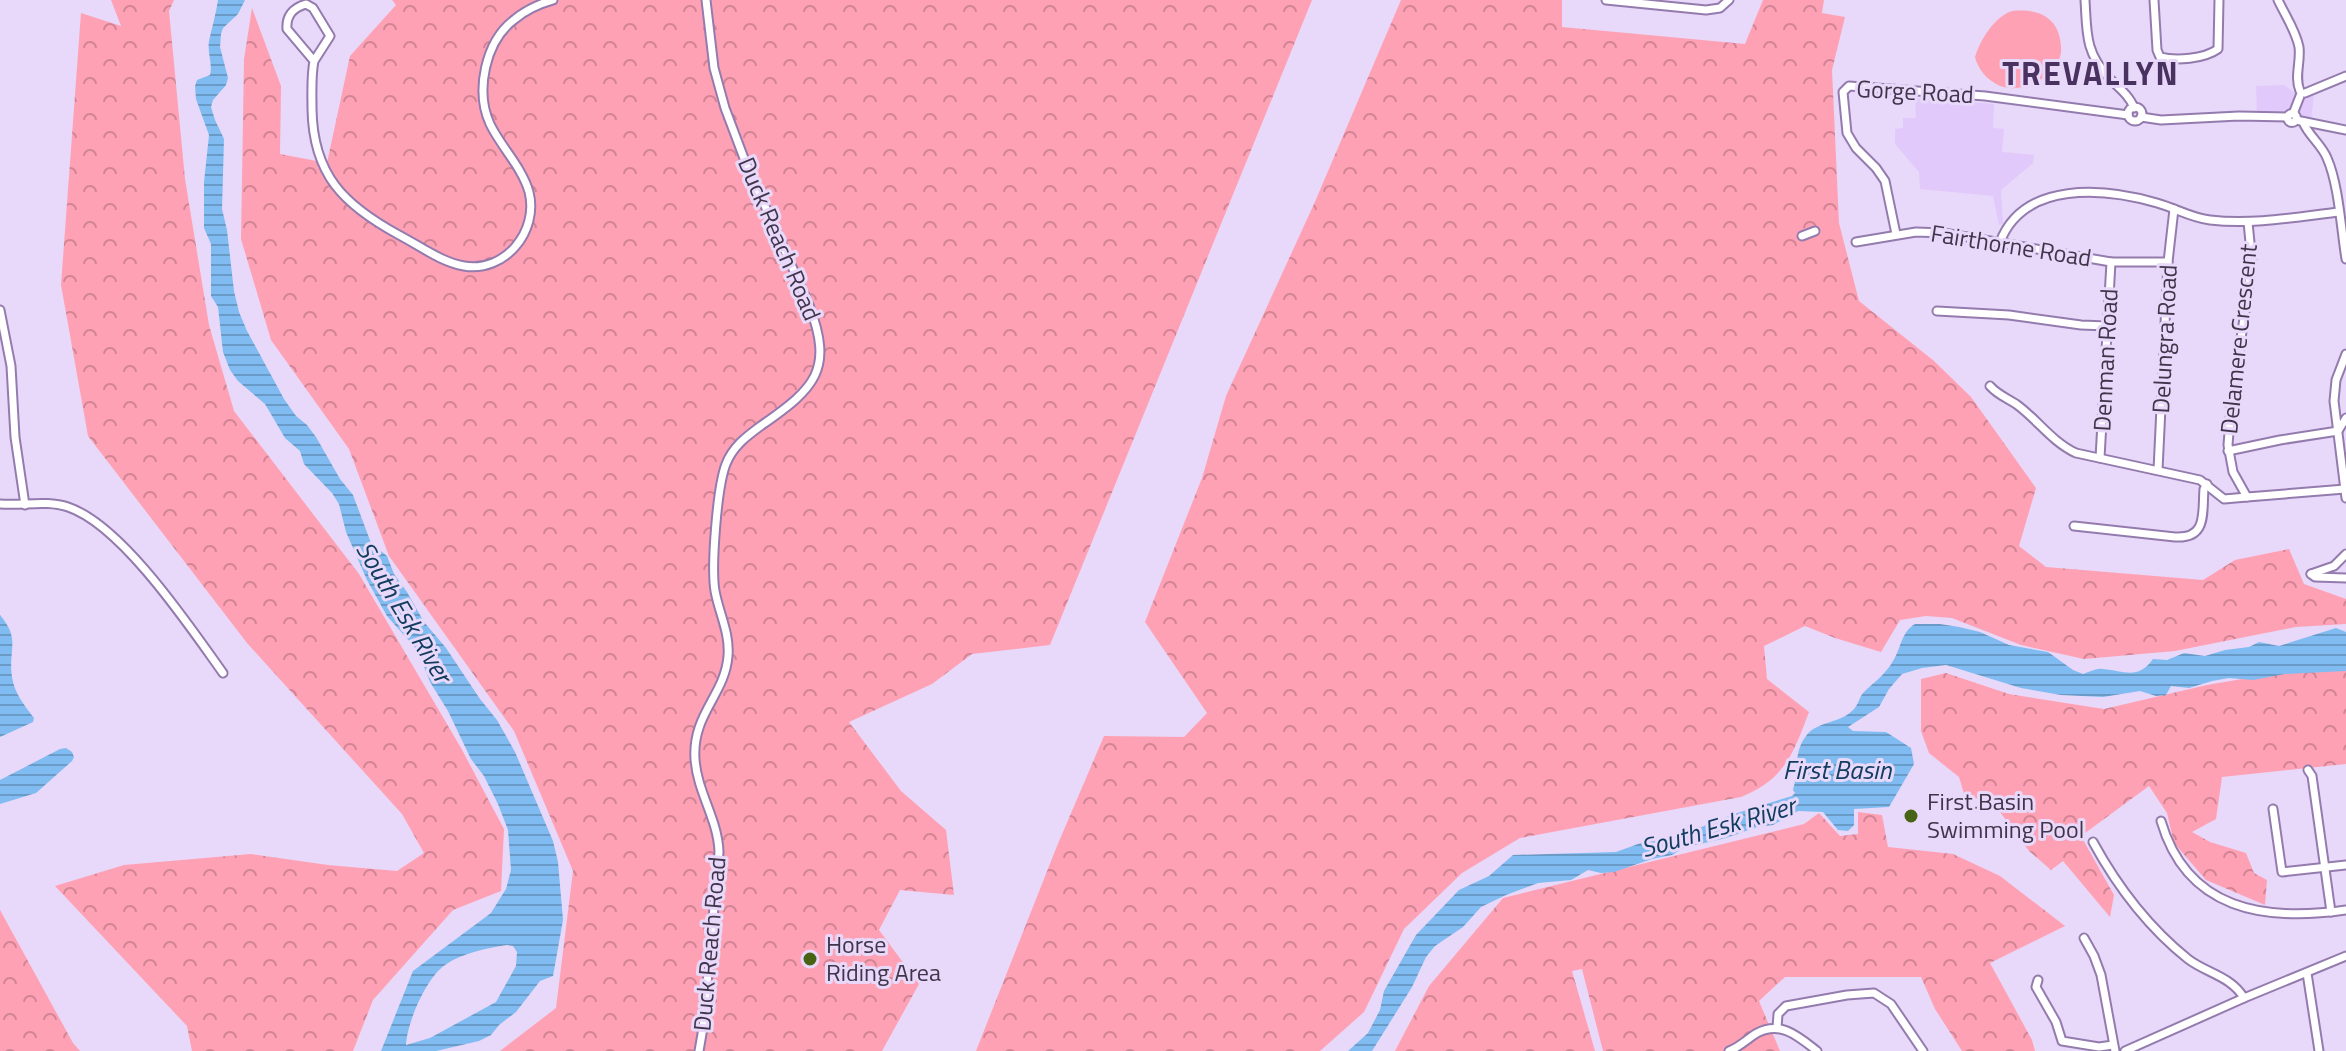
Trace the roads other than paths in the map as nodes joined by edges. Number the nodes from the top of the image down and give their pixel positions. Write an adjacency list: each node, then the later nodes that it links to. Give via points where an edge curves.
1 (553, 0): 9 (street, via 513,20 486,67 486,115 526,183 531,206 518,244 482,266 440,258 375,223 335,188 314,138)
2 (706, 0): 63 (street, Duck Reach Road, via 725,108 813,316 821,350 803,392 740,442 723,475 714,579 728,657 694,745 719,852)
3 (1606, 0): 4 (street, via 1706,10)
4 (1729, 0)
5 (2085, 0): 12 (street, via 2091,54 2131,101)
6 (2154, 0): 7 (street, via 2157,50 2167,59 2204,56 2218,49)
7 (2219, 0)
8 (2278, 0): 11 (street, via 2298,42 2297,83)
9 (314, 61): 9 (street, via 330,36 306,4 290,13 287,29)
10 (2346, 76): 11 (street)
11 (2302, 94): 13 (street)
12 (2131, 111): 13 (street, Gorge Road, via 2134,121); 19 (street, Gorge Road, via 1853,85 1844,90 1847,133 1885,181)
13 (2295, 118): 14 (street); 16 (street, via 2328,159)
14 (2346, 130)
15 (2174, 209): 17 (street, via 2202,219); 22 (street, via 2126,197 2054,195 2029,207); 25 (street, Delungra Road)
16 (2339, 212): 17 (street); 23 (street)
17 (2248, 222): 34 (street, Delamere Crescent, via 2252,263)
18 (1815, 231): 20 (street)
19 (1896, 234): 21 (street, Fairthorne Road); 22 (street, Fairthorne Road, via 1944,233)
20 (1802, 236)
21 (1856, 242)
22 (2000, 242): 24 (street, Fairthorne Road)
23 (2346, 259)
24 (2111, 262): 25 (street, Fairthorne Road); 28 (street, Denman Road)
25 (2168, 262): 36 (street, Delungra Road)
26 (0, 310): 42 (street)
27 (1937, 311): 28 (street)
28 (2107, 326): 35 (street, Denman Road)
29 (2346, 354): 31 (street, via 2336,380)
30 (1990, 386): 35 (street, via 2069,450)
31 (2335, 413): 32 (street); 33 (street)
32 (2346, 417): 33 (street)
33 (2341, 437): 34 (street, via 2280,440); 38 (street)
34 (2228, 451): 39 (street, Delamere Crescent)
35 (2100, 458): 36 (street)
36 (2158, 470): 37 (street)
37 (2207, 484): 39 (street, via 2224,499); 43 (street, via 2202,522 2190,536)
38 (2345, 489): 39 (street); 40 (street)
39 (2247, 497)
40 (2346, 498)
41 (0, 504): 42 (street)
42 (25, 505): 46 (street, via 70,508 108,533 172,601)
43 (2074, 526)
44 (2346, 554): 45 (street, via 2335,566 2311,574)
45 (2346, 578)
46 (223, 673)
47 (2308, 770): 52 (street)
48 (2273, 809): 52 (street, via 2282,872)
49 (2161, 821): 54 (street, via 2178,863 2220,898 2267,913)
50 (2093, 842): 59 (street, via 2143,916 2183,955 2221,976)
51 (2346, 865): 52 (street)
52 (2325, 867): 54 (street)
53 (2346, 910): 54 (street)
54 (2331, 912)
55 (2084, 938): 62 (street, via 2101,975)
56 (2346, 956): 57 (street)
57 (2307, 973): 59 (street); 68 (street)
58 (2035, 984): 61 (street, via 2056,1022)
59 (2244, 998): 67 (street)
60 (1777, 1028): 64 (street, via 1759,1032); 65 (street, via 1794,1033); 66 (street, via 1781,1009 1791,1004 1874,993 1891,1004)
61 (2060, 1045): 62 (street)
62 (2114, 1048)
63 (699, 1051)
64 (1729, 1051)
65 (1817, 1051)
66 (1923, 1051)
67 (2125, 1051)
68 (2319, 1051)

